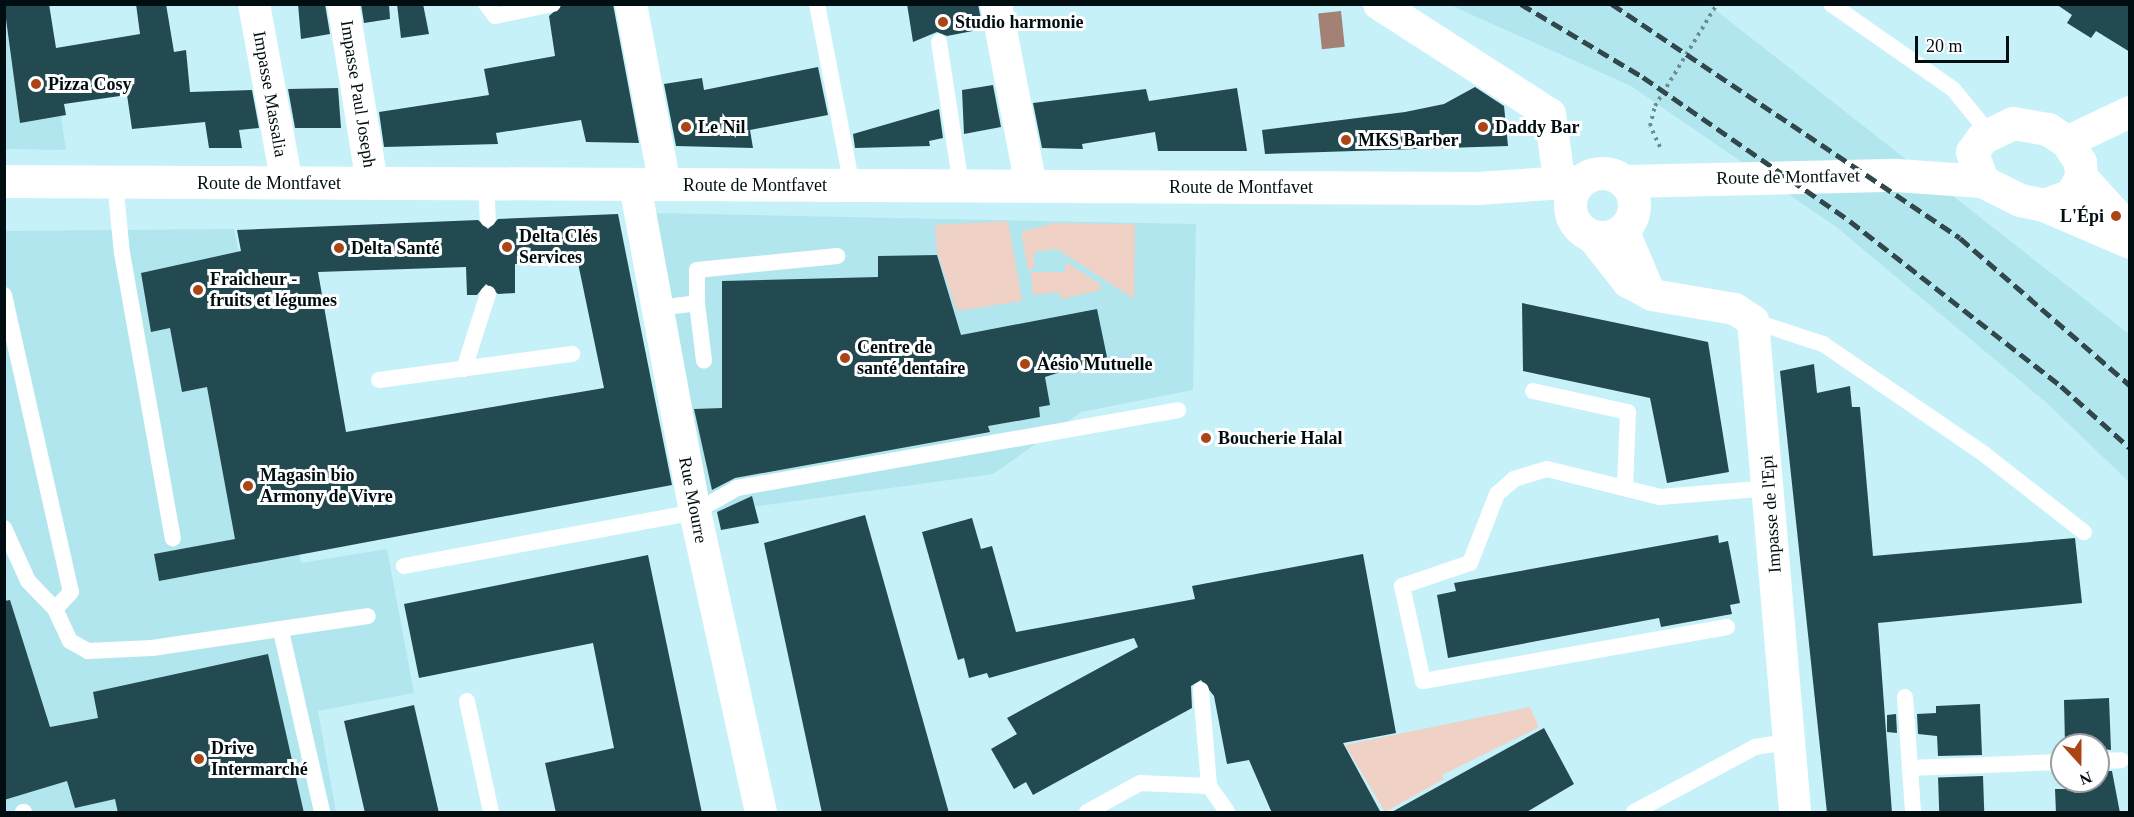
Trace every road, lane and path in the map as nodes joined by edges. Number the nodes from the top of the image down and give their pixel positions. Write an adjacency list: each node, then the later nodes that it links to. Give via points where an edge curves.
1 (254, 4): 22 (street, Impasse Massalia)
2 (344, 4): 23 (street, Impasse Paul Joseph)
3 (486, 4): 4 (lane, via 495,16)
4 (554, 4)
5 (631, 4): 25 (street, Rue Mourre)
6 (817, 4): 26 (lane)
7 (996, 4): 28 (street)
8 (1379, 4): 19 (street, via 1550,114)
9 (1717, 4): 15 (path, via 1651,116 1652,138)
10 (1831, 4): 13 (lane, via 1953,89)
11 (939, 42): 27 (lane)
12 (2130, 112): 14 (street)
13 (1983, 138): 14 (main road, via 2028,123); 16 (main road, Route de Montfavet); 20 (main road, via 1971,160)
14 (2067, 142): 18 (main road, via 2080,162)
15 (1675, 165): 16 (main road, Route de Montfavet); 31 (main road)
16 (1896, 175): 20 (main road, Route de Montfavet)
17 (5, 177): 21 (main road, Route de Montfavet)
18 (2081, 177): 30 (main road, via 2071,195); 34 (main road)
19 (1569, 180): 29 (main road, Route de Montfavet); 31 (main road, via 1602,172); 33 (main road, via 1569,203)
20 (1982, 181): 30 (main road, via 2020,200)
21 (115, 182): 22 (main road, Route de Montfavet); 54 (lane, via 122,253)
22 (287, 183): 23 (main road, Route de Montfavet)
23 (372, 184): 24 (main road, Route de Montfavet)
24 (486, 184): 25 (main road, Route de Montfavet); 32 (lane)
25 (650, 185): 26 (main road, Route de Montfavet); 41 (street, Rue Mourre)
26 (852, 186): 27 (main road, Route de Montfavet)
27 (961, 186): 28 (main road, Route de Montfavet)
28 (1031, 186): 29 (main road, Route de Montfavet)
29 (1506, 188): 33 (main road, Route de Montfavet)
30 (2044, 205): 35 (main road)
31 (1628, 206): 33 (main road, via 1608,237); 39 (street, via 1635,269)
32 (488, 219)
33 (1581, 226): 39 (street, via 1628,282)
34 (2130, 231)
35 (2130, 242)
36 (837, 256): 40 (lane, via 697,270)
37 (488, 294): 45 (lane)
38 (4, 295): 56 (lane, via 71,592)
39 (1652, 295): 42 (street, via 1735,309)
40 (697, 303): 41 (lane); 44 (lane)
41 (658, 308): 51 (street, Rue Mourre)
42 (1753, 321): 50 (street, Impasse de l'Epi); 53 (lane, via 1823,345 1984,454)
43 (572, 354): 45 (lane)
44 (704, 361)
45 (464, 369): 46 (lane)
46 (379, 380)
47 (1533, 391): 49 (lane, via 1628,412)
48 (1178, 410): 51 (lane, via 737,488)
49 (1625, 486): 50 (lane, via 1660,497); 58 (lane, via 1547,469 1514,479 1497,494 1470,563 1402,586 1423,681)
50 (1771, 488): 63 (street, Impasse de l'Epi)
51 (695, 512): 55 (lane); 71 (street, Rue Mourre)
52 (4, 528): 56 (lane, via 28,581)
53 (2084, 532)
54 (173, 538)
55 (404, 566)
56 (55, 609): 59 (lane, via 70,641 88,651)
57 (368, 616): 59 (lane)
58 (1727, 627)
59 (281, 631): 69 (lane)
60 (1201, 690): 68 (lane)
61 (1905, 697): 67 (lane)
62 (467, 701): 70 (lane)
63 (1786, 742): 74 (lane, via 1755,747); 75 (street, Impasse de l'Epi)
64 (2110, 760): 65 (lane)
65 (2121, 760)
66 (2050, 762): 67 (lane)
67 (1910, 768): 76 (lane)
68 (1209, 786): 72 (lane, via 1140,783); 73 (lane)
69 (322, 813)
70 (491, 813)
71 (761, 813)
72 (1087, 813)
73 (1227, 813)
74 (1634, 813)
75 (1795, 813)
76 (1913, 813)

